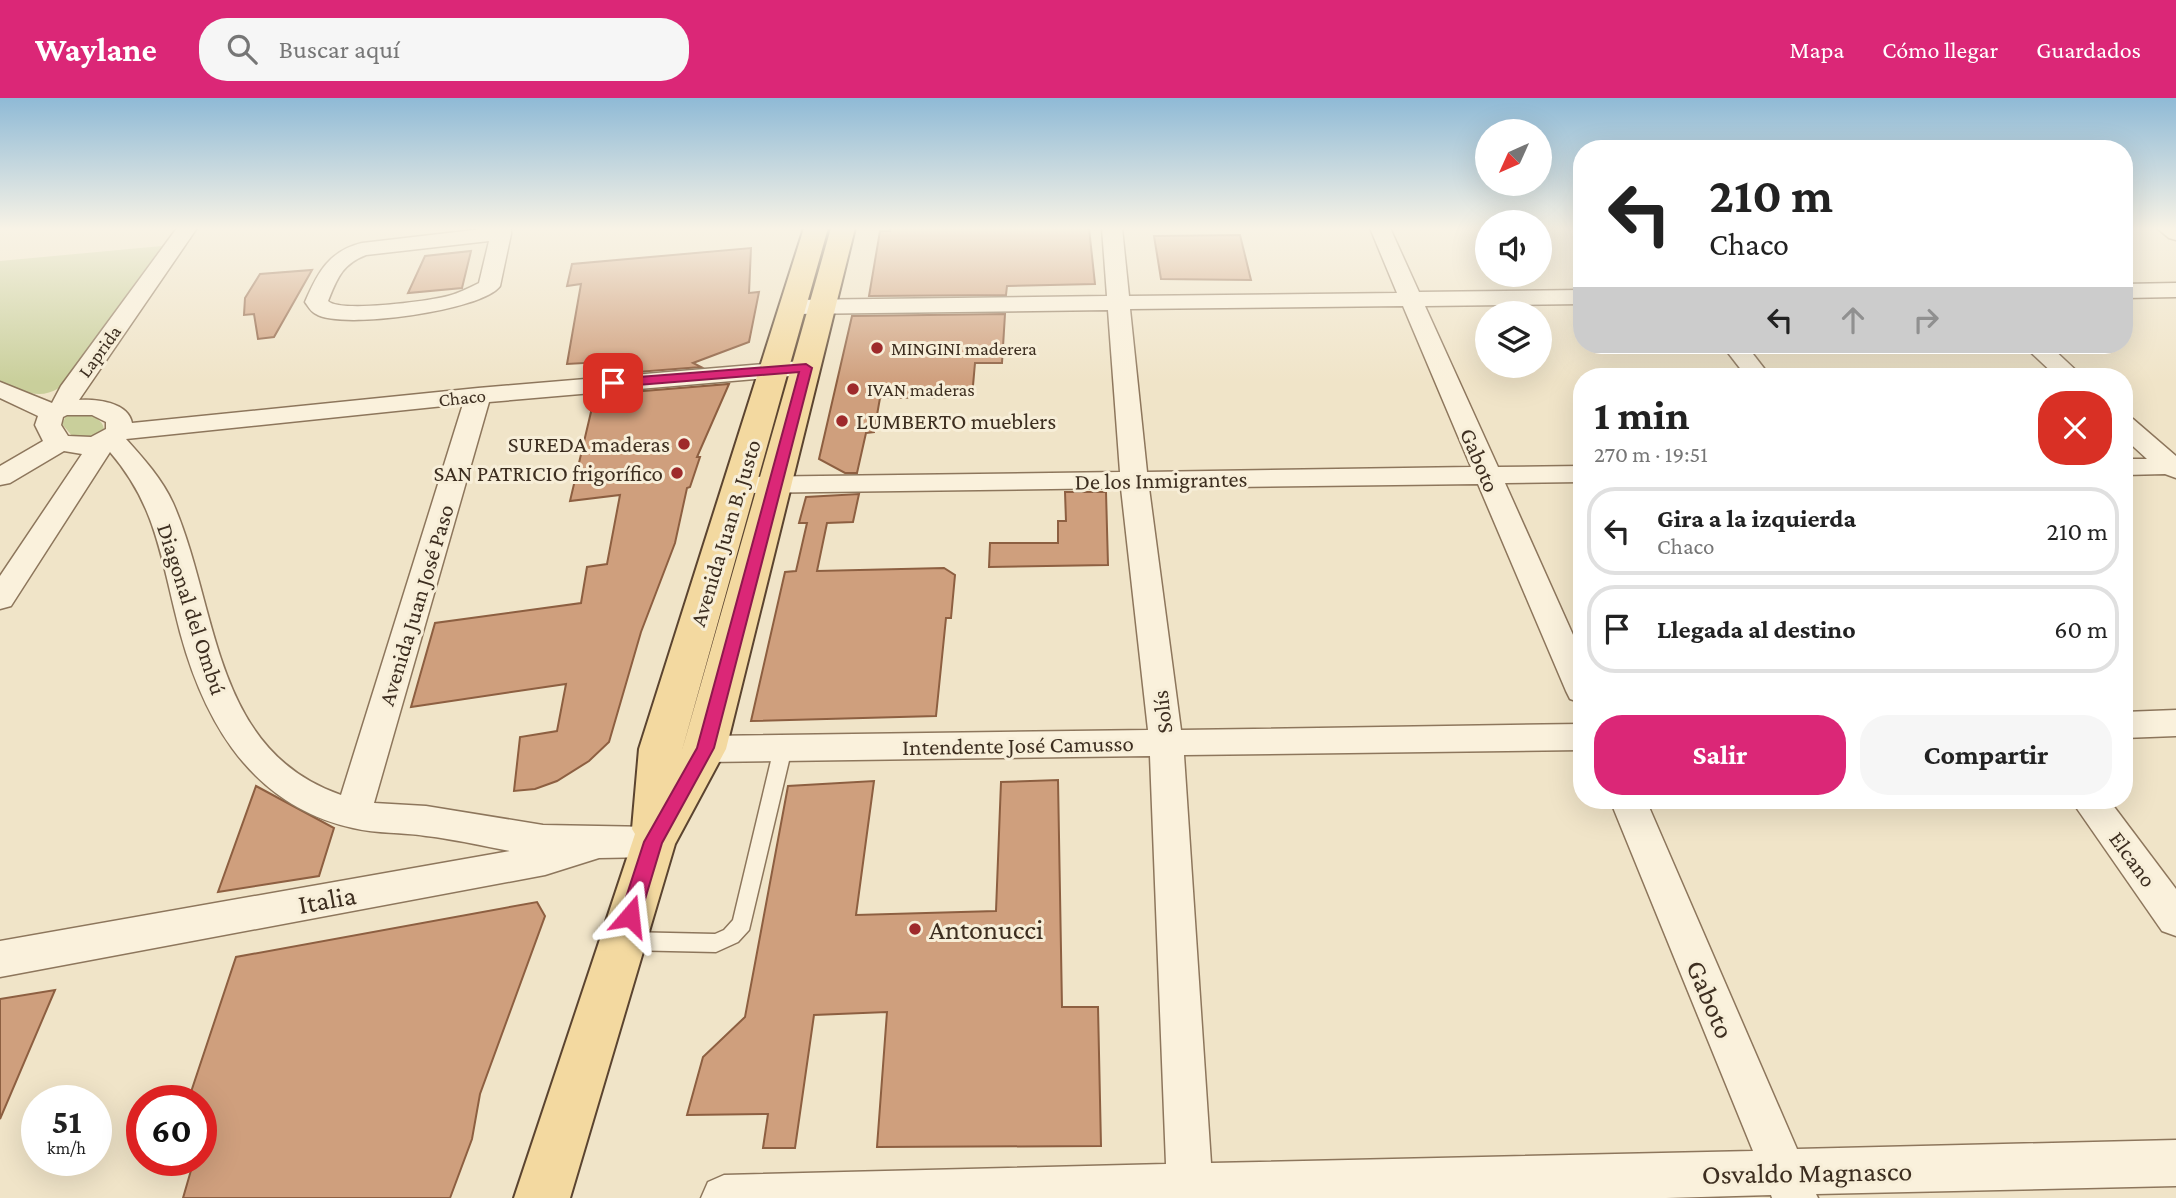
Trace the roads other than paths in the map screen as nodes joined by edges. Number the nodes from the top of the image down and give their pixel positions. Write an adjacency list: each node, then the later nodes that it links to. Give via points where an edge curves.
1 (150, 279): 21 (street, Laprida)
2 (326, 279): 3 (street, via 316,302 324,310 339,313 451,303 473,296 489,286)
3 (490, 279)
4 (811, 279): 13 (main road, Avenida Juan B. Justo)
5 (820, 279): 13 (main road, Avenida Juan B. Justo)
6 (1115, 279): 12 (street, Solís)
7 (1402, 279): 11 (street, Gaboto)
8 (2176, 290): 9 (street)
9 (2133, 291)
10 (1573, 297): 11 (street)
11 (1411, 299): 12 (street); 28 (street, Gaboto)
12 (1117, 302): 13 (street); 30 (street, Solís)
13 (807, 307): 16 (main road, Avenida Juan B. Justo)
14 (1741, 354): 17 (street)
15 (2045, 354): 18 (street)
16 (790, 368): 20 (street, Chaco); 31 (main road, Avenida Juan B. Justo)
17 (1752, 368)
18 (2061, 368)
19 (0, 389): 21 (street, Diagonal del Ombú)
20 (478, 395): 23 (street, Chaco); 42 (street, Avenida Juan José Paso)
21 (58, 410): 23 (street, Diagonal del Ombú, via 92,407 108,411 119,419); 24 (street, via 49,419 50,430)
22 (2133, 433): 26 (street)
23 (111, 438): 24 (street, via 80,448); 32 (street); 42 (street, Diagonal del Ombú, via 153,492 199,644 220,701 243,743 271,773 306,796)
24 (61, 442): 29 (street)
25 (2133, 467): 26 (street)
26 (2174, 468)
27 (1573, 474): 28 (street, De los Inmigrantes)
28 (1487, 475): 30 (street, De los Inmigrantes); 33 (street, Gaboto)
29 (0, 477)
30 (1134, 480): 31 (street, De los Inmigrantes); 37 (street, Solís)
31 (757, 485): 38 (main road, Avenida Juan B. Justo); 43 (main road, Avenida Juan B. Justo, via 660,749)
32 (0, 599)
33 (1573, 671)
34 (2176, 723): 35 (street)
35 (2133, 725)
36 (1573, 737): 37 (street, Intendente José Camusso)
37 (1166, 743): 39 (street, Intendente José Camusso); 50 (street, Solís)
38 (705, 748): 39 (street, Intendente José Camusso); 43 (main road, Avenida Juan B. Justo)
39 (783, 748): 46 (lane, via 742,924 716,943)
40 (1632, 809): 49 (street, Gaboto)
41 (2096, 809): 45 (street, Elcano)
42 (354, 814): 44 (street, Diagonal del Ombú, via 527,839)
43 (653, 842): 44 (street, Italia); 46 (main road, Avenida Juan B. Justo)
44 (599, 843): 47 (street, Italia, via 545,860)
45 (2176, 919)
46 (622, 941): 51 (main road, Avenida Juan B. Justo)
47 (0, 959)
48 (2176, 1163): 49 (street, Osvaldo Magnasco)
49 (1789, 1185): 50 (street, Osvaldo Magnasco)
50 (1189, 1192): 52 (street, Osvaldo Magnasco)
51 (542, 1198)
52 (724, 1198)

